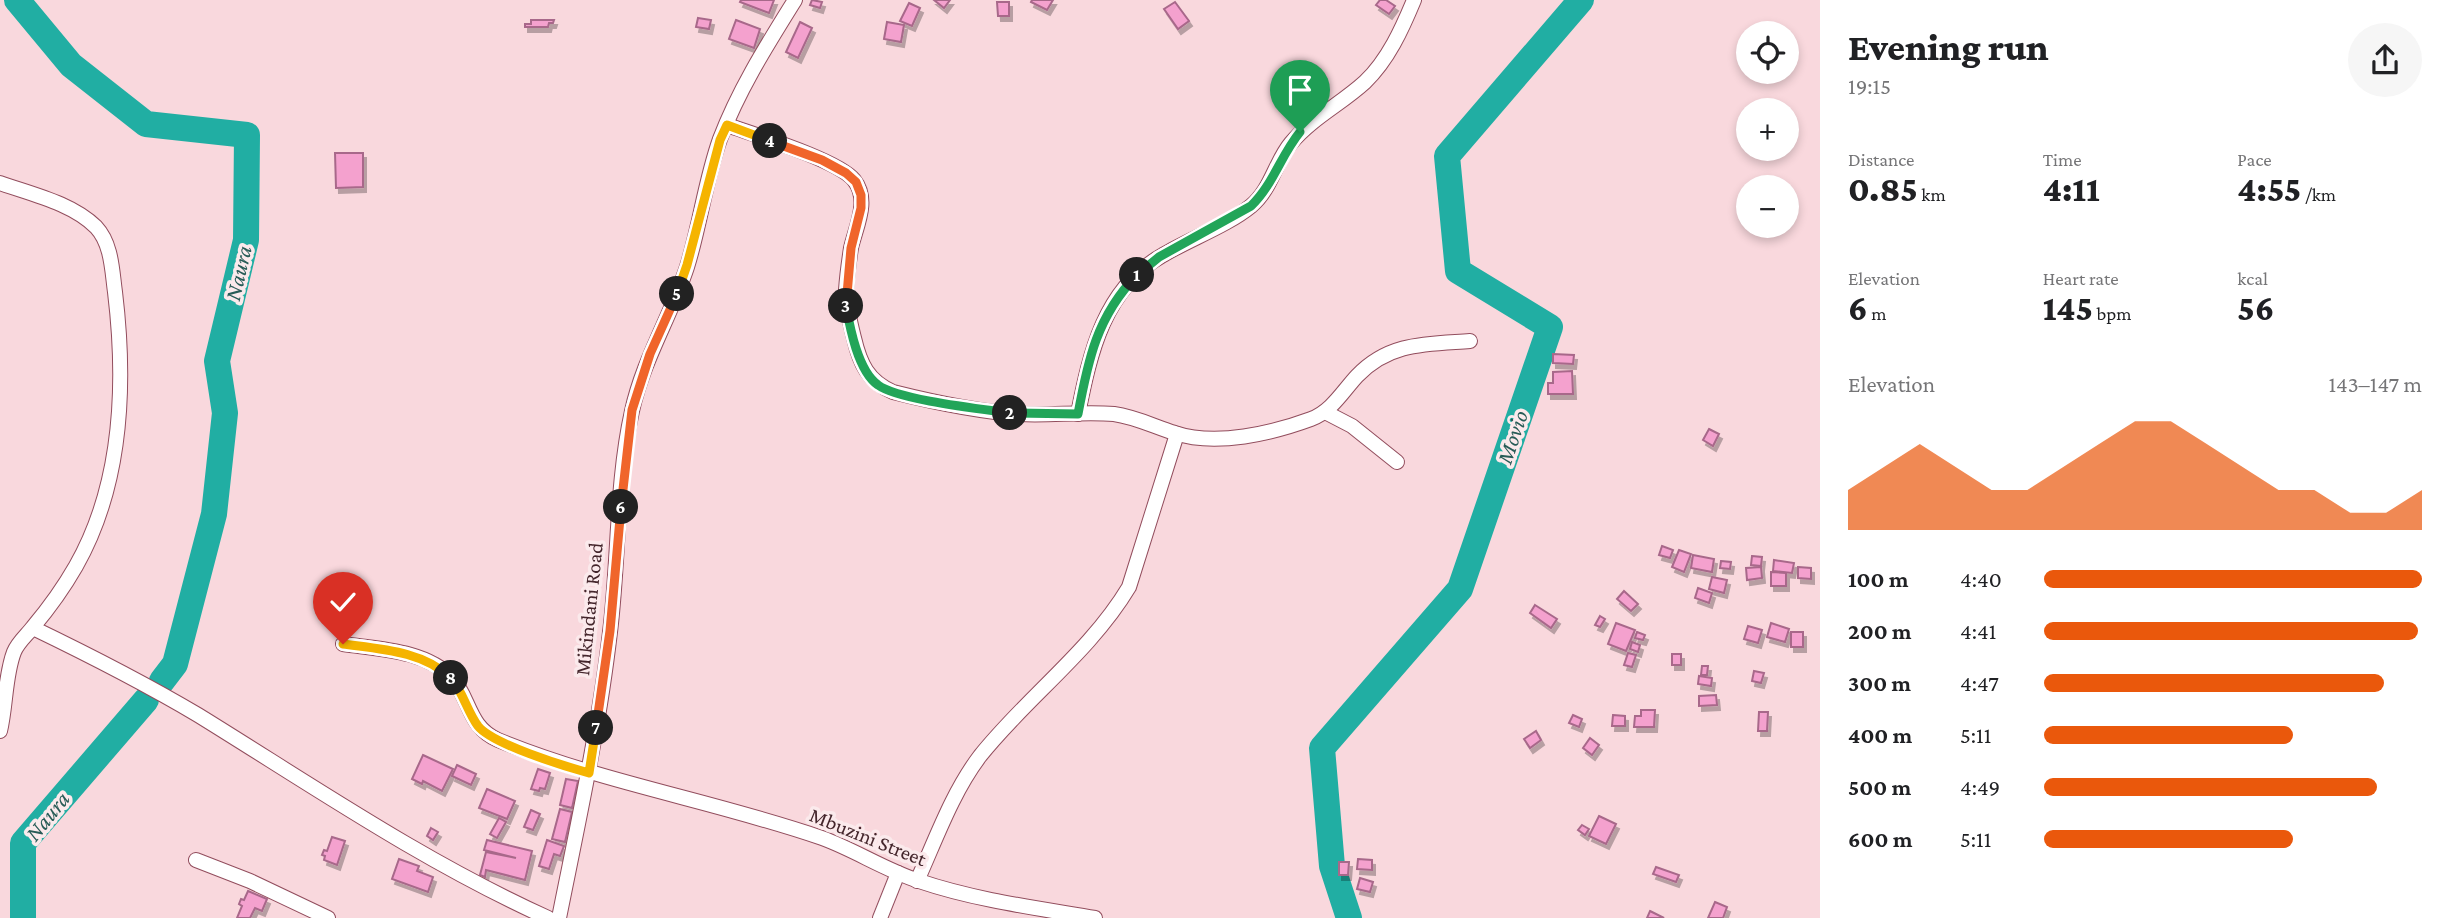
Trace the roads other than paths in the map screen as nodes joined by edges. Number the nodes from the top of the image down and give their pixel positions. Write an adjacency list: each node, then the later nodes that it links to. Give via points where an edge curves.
1 (796, 0): 3 (street, Mikindani Road, via 751,71)
2 (1414, 0): 7 (street, via 1385,58 1365,82 1300,132 1261,197 1159,257 1121,291 1088,360)
3 (727, 125): 7 (street, via 822,160 856,182 861,208 851,248 846,307 856,349 877,385 983,410); 13 (street, Mikindani Road, via 687,265 632,410 610,631)
4 (0, 183): 10 (street, via 32,192 95,226 112,265 120,331 119,431 95,525 76,566)
5 (1470, 341): 6 (street, via 1424,344 1379,356)
6 (1325, 412): 8 (street, via 1261,434 1226,438); 9 (street, via 1352,426)
7 (1078, 414): 8 (street, via 1117,415)
8 (1177, 434): 16 (street, via 1129,587 1075,657 978,759 964,779)
9 (1397, 462)
10 (33, 628): 12 (street, via 15,652); 18 (street, via 196,714 413,849)
11 (343, 644): 13 (street, Mbuzini Street, via 424,660 454,680 480,728 494,738)
12 (0, 731)
13 (589, 773): 15 (street, Mbuzini Street, via 823,839); 19 (street, Mikindani Road)
14 (196, 860): 17 (street)
15 (898, 873): 16 (street, Mbuzini Street); 20 (street)
16 (917, 881): 21 (street, Mbuzini Street)
17 (328, 918)
18 (548, 918)
19 (559, 918)
20 (880, 918)
21 (1095, 918)

